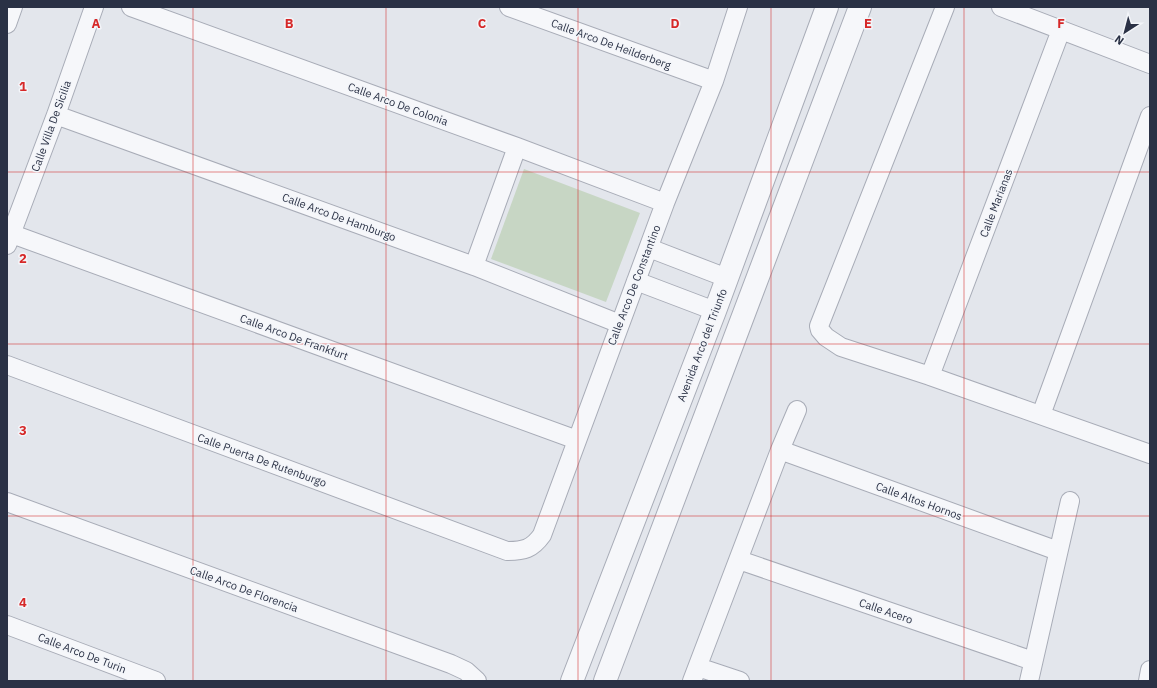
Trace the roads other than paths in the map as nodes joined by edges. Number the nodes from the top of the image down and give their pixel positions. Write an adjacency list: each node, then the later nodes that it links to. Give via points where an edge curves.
1 (13, 7): 10 (street)
2 (94, 7): 14 (street, Calle Villa De Sicilia)
3 (131, 7): 16 (street, Calle Arco De Colonia)
4 (509, 7): 13 (street, Calle Arco De Heilderberg)
5 (738, 7): 13 (street, Calle Arco De Constantino)
6 (827, 7): 21 (street, Avenida Arco del Triunfo)
7 (860, 7): 44 (street)
8 (945, 7): 26 (street, via 819,326 826,337 841,347)
9 (1001, 7): 11 (street)
10 (7, 24)
11 (1061, 30): 12 (street); 26 (street, Calle Marianas)
12 (1150, 64)
13 (714, 81): 17 (street, Calle Arco De Constantino)
14 (56, 115): 18 (street, Calle Villa De Sicilia); 20 (street, Calle Arco De Hamburgo)
15 (1150, 116): 28 (street)
16 (517, 147): 17 (street, Calle Arco De Colonia); 20 (street)
17 (665, 203): 19 (street, Calle Arco De Constantino)
18 (9, 239): 29 (street, Calle Arco De Frankfurt)
19 (649, 248): 21 (street); 22 (street, Calle Arco De Constantino)
20 (474, 266): 24 (street, Calle Arco De Hamburgo)
21 (727, 278): 23 (street, Avenida Arco del Triunfo)
22 (636, 281): 23 (street); 24 (street, Calle Arco De Constantino)
23 (716, 311): 43 (street, Avenida Arco del Triunfo)
24 (620, 324): 29 (street, Calle Arco De Constantino)
25 (7, 365): 34 (street, Calle Puerta De Rutenburgo, via 507,551)
26 (930, 376): 28 (street)
27 (797, 410): 30 (street)
28 (1041, 415): 31 (street)
29 (577, 440): 34 (street, Calle Arco De Constantino, via 542,535 535,544)
30 (780, 450): 35 (street, Calle Altos Hornos); 36 (street)
31 (1149, 452)
32 (1070, 501): 35 (street)
33 (7, 502): 42 (street, Calle Arco De Florencia, via 451,664 466,671)
34 (518, 551)
35 (1058, 551): 38 (street)
36 (739, 560): 38 (street, Calle Acero); 40 (street)
37 (7, 625): 41 (street, Calle Arco De Turin)
38 (1033, 661): 46 (street)
39 (1150, 670): 47 (street)
40 (695, 674): 45 (street)
41 (156, 681)
42 (477, 681)
43 (572, 681)
44 (605, 681)
45 (740, 681)
46 (1029, 681)
47 (1148, 681)

